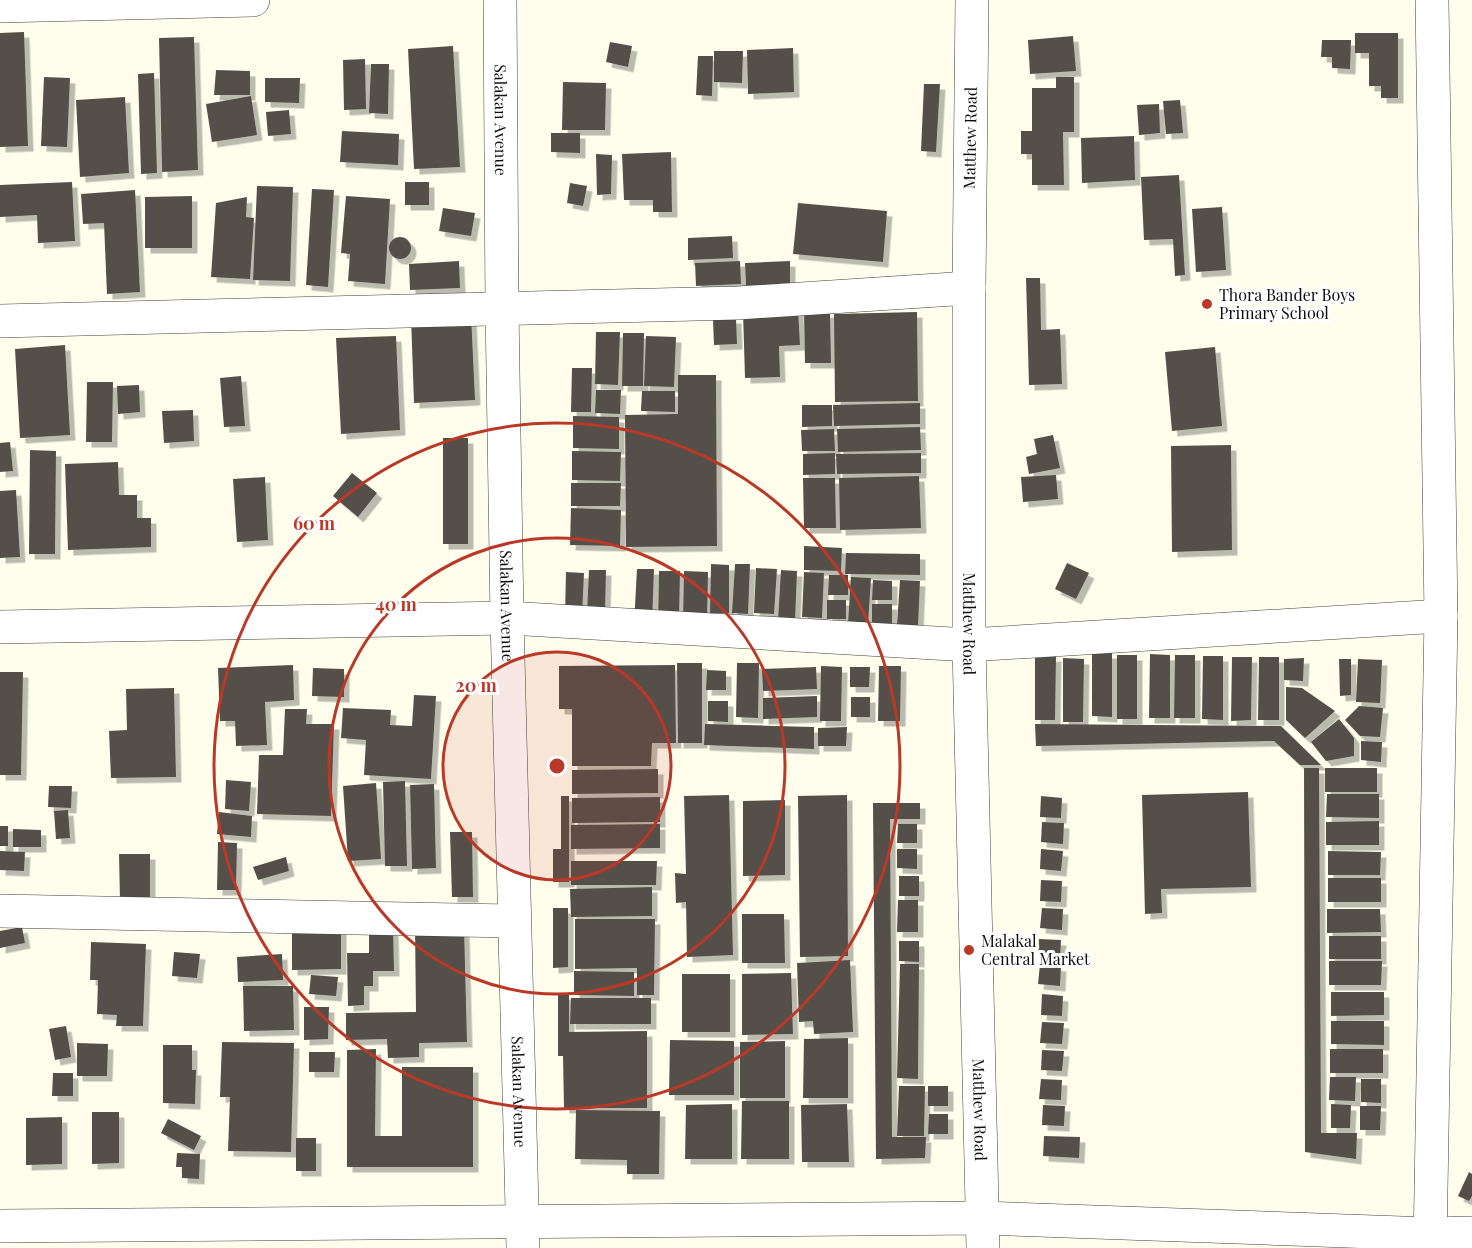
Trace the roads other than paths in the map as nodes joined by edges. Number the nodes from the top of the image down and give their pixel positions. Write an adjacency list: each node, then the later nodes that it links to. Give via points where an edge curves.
1 (253, 0): 5 (street)
2 (501, 0): 7 (street, Salakan Avenue)
3 (972, 0): 6 (street, Matthew Road)
4 (1432, 0): 9 (street)
5 (0, 6)
6 (969, 288): 7 (street, via 738,303); 12 (street, Matthew Road)
7 (502, 308): 8 (street); 10 (street, Salakan Avenue)
8 (0, 321)
9 (1440, 616): 12 (street); 19 (street)
10 (507, 618): 11 (street); 12 (street); 14 (street, Salakan Avenue)
11 (0, 627)
12 (969, 645): 16 (street, Matthew Road)
13 (0, 911): 14 (street)
14 (514, 921): 18 (street, Salakan Avenue)
15 (0, 1226): 18 (street)
16 (983, 1233): 18 (street); 19 (street)
17 (1472, 1233): 19 (street)
18 (523, 1235)
19 (1430, 1241)

